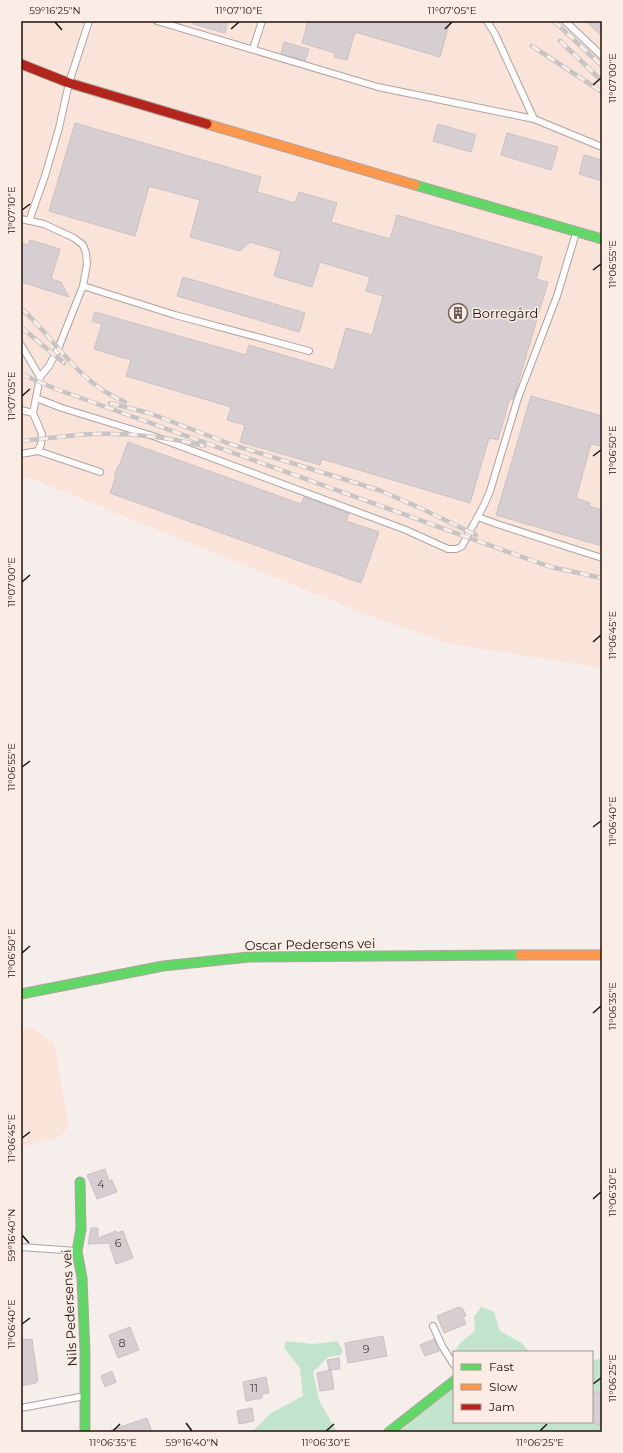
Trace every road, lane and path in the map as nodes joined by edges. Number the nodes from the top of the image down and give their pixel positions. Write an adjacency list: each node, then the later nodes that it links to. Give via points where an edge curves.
1 (89, 21): 9 (lane)
2 (157, 21): 6 (lane)
3 (262, 21): 6 (lane)
4 (487, 21): 10 (lane)
5 (565, 21): 7 (lane)
6 (253, 49): 10 (lane, via 378,87)
7 (602, 56)
8 (21, 64): 9 (street)
9 (69, 82): 13 (lane, via 59,128); 14 (street)
10 (534, 119): 11 (lane)
11 (602, 147)
12 (21, 219): 13 (lane)
13 (29, 221): 16 (lane, via 44,224 83,245 87,264)
14 (577, 232): 15 (street); 26 (lane, via 557,296 518,398 490,491)
15 (602, 239)
16 (83, 286): 18 (lane, via 175,315); 19 (lane, via 58,349)
17 (21, 345): 19 (lane)
18 (309, 351)
19 (40, 377): 20 (lane)
20 (36, 398): 22 (lane); 26 (lane, via 163,439 448,548 456,550 462,546)
21 (21, 410): 22 (lane)
22 (33, 413): 23 (lane, via 42,434 42,444)
23 (38, 451): 24 (lane); 25 (lane)
24 (22, 456)
25 (100, 472)
26 (478, 517): 27 (lane)
27 (602, 558)
28 (602, 955): 29 (street, Oscar Pedersens vei, via 249,957 163,966)
29 (21, 994)
30 (80, 1182): 32 (street, Nils Pedersens vei, via 81,1229)
31 (21, 1247): 32 (lane)
32 (77, 1251): 36 (street, Nils Pedersens vei, via 82,1278)
33 (433, 1326): 34 (lane)
34 (453, 1363)
35 (453, 1382): 39 (street)
36 (86, 1396): 37 (lane); 38 (street, Nils Pedersens vei)
37 (21, 1408)
38 (85, 1432)
39 (389, 1432)

